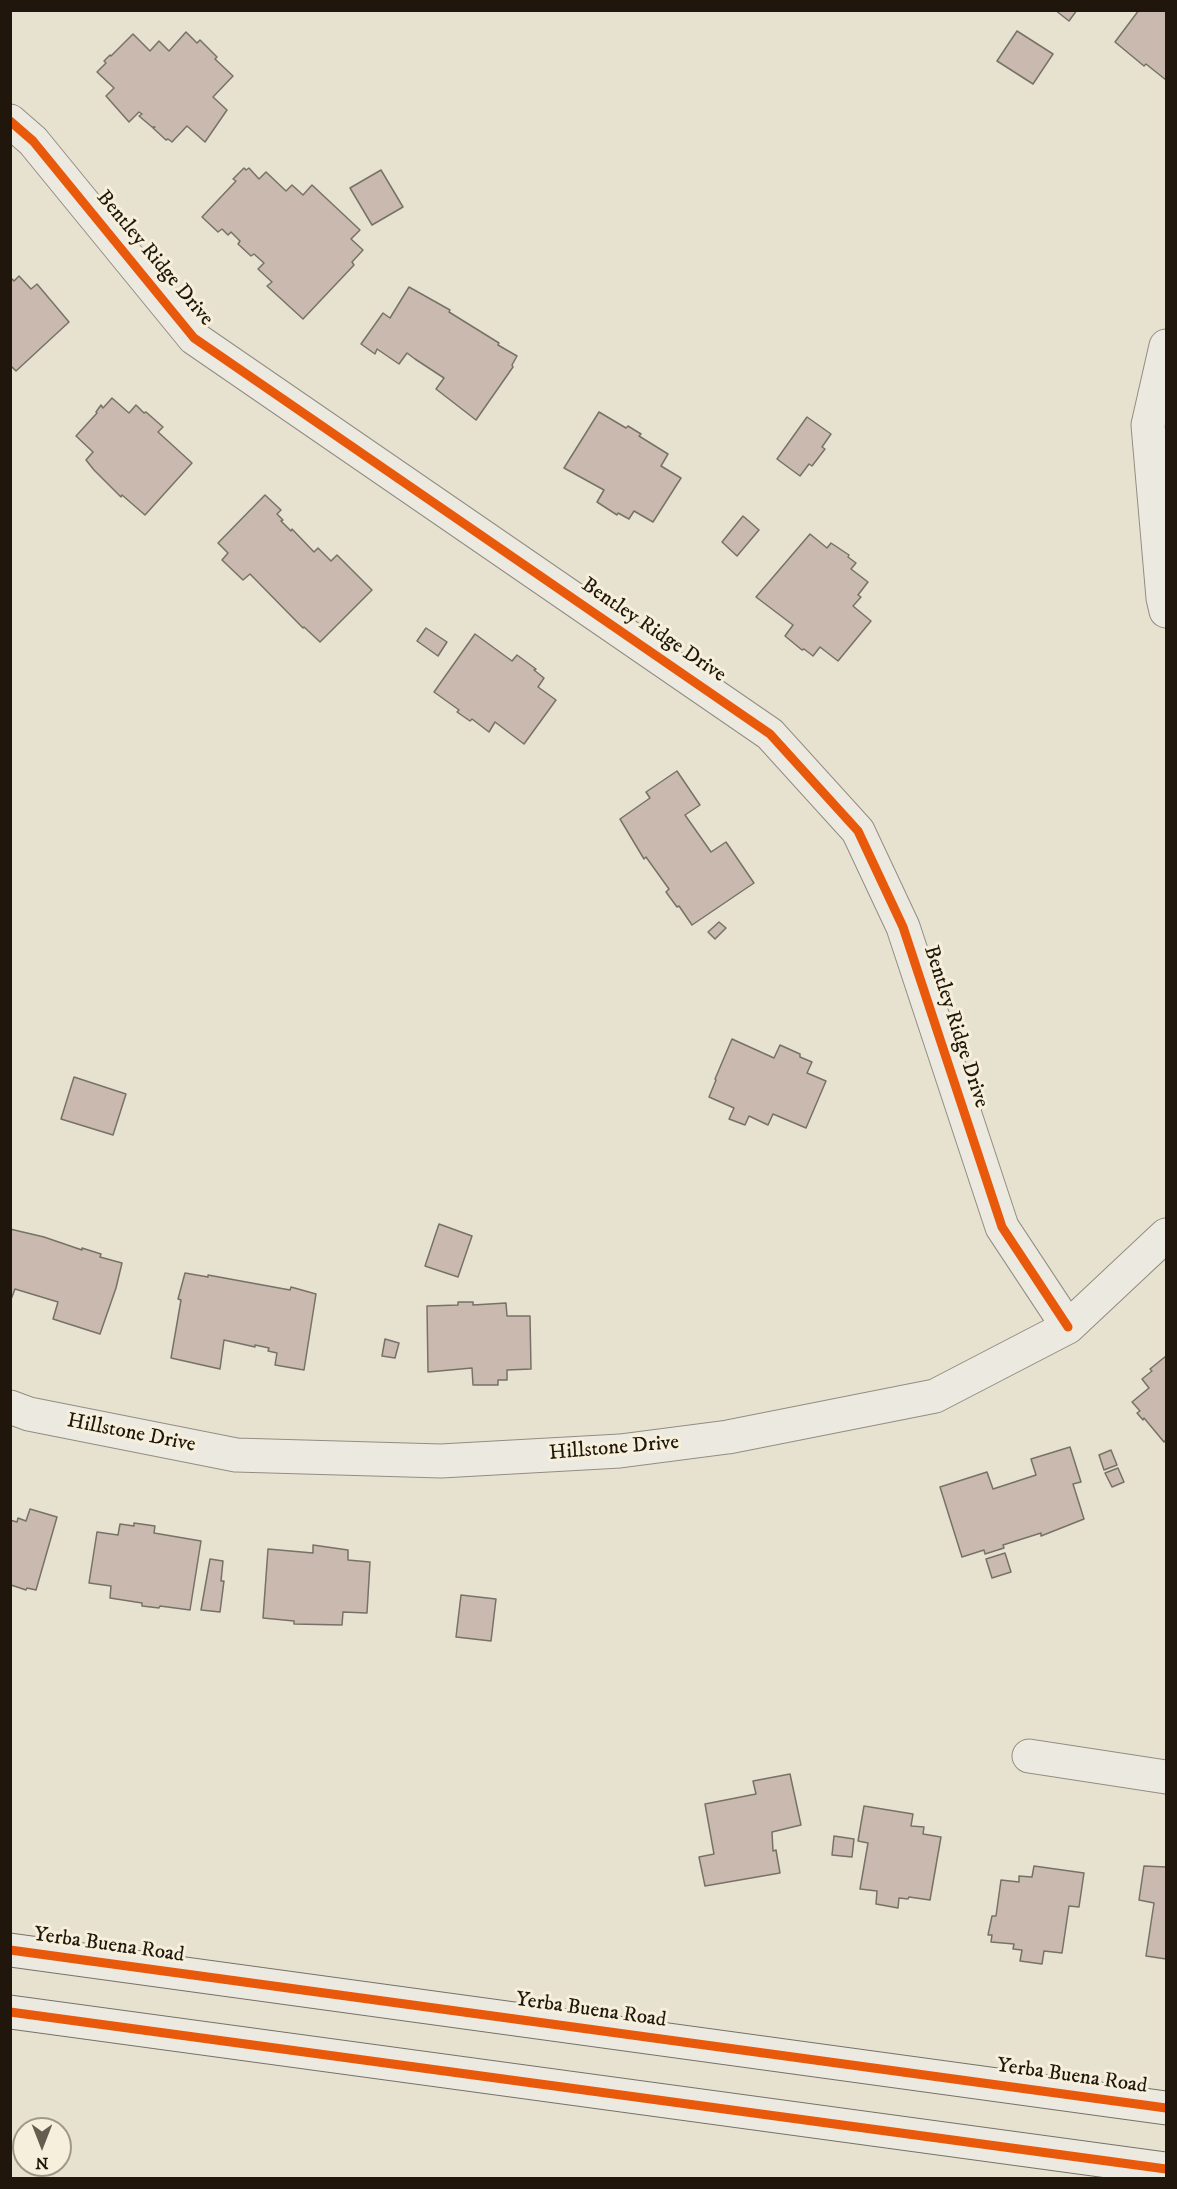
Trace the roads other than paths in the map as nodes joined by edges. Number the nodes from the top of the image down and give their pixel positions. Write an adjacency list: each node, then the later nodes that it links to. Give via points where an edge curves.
1 (10, 122): 5 (street, Bentley Ridge Drive, via 33,141 194,338 770,734 858,831 903,927 1002,1227)
2 (1167, 346): 3 (street, via 1148,424)
3 (1167, 611)
4 (1167, 1235): 5 (street, Hillstone Drive)
5 (1068, 1328): 6 (street, Hillstone Drive, via 935,1396 728,1437 620,1451 441,1461 236,1455)
6 (10, 1407)
7 (1029, 1756): 8 (street)
8 (1167, 1777)
9 (10, 1950): 11 (street, Yerba Buena Road)
10 (10, 2012): 12 (street)
11 (1167, 2108)
12 (1167, 2169)

